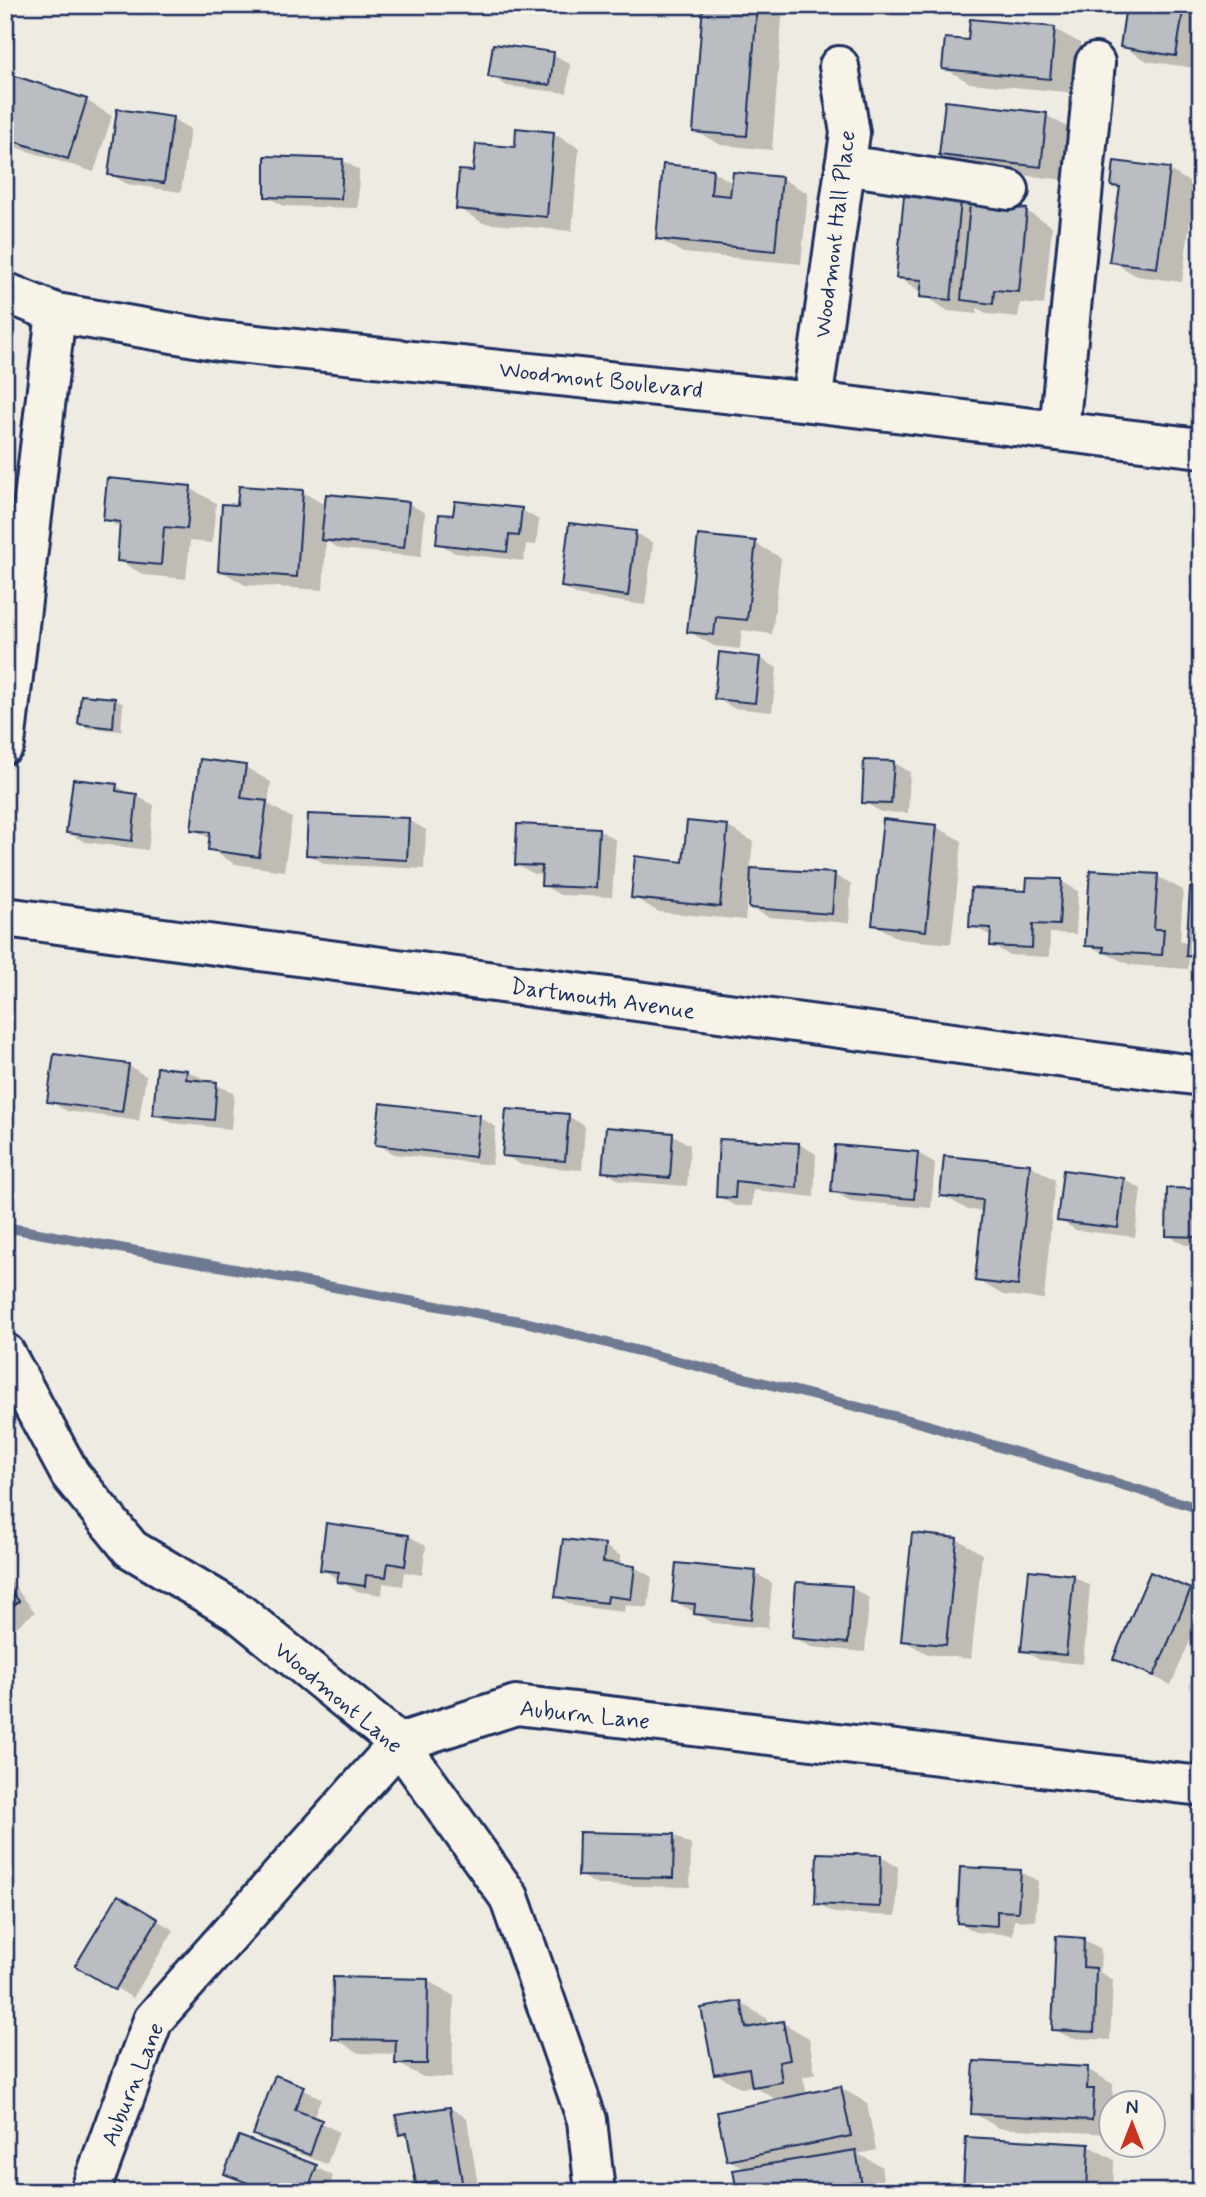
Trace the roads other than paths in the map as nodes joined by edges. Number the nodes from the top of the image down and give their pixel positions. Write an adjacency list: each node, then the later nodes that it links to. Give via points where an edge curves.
1 (1096, 63): 8 (street)
2 (839, 66): 3 (street, Woodmont Hall Place, via 850,133)
3 (845, 165): 4 (street); 7 (street, Woodmont Hall Place)
4 (1009, 190)
5 (5, 292): 6 (street, Woodmont Boulevard)
6 (56, 313): 7 (street, Woodmont Boulevard, via 219,341); 10 (street)
7 (812, 402): 8 (street, Woodmont Boulevard)
8 (1059, 431): 9 (street, Woodmont Boulevard)
9 (1201, 448)
10 (5, 744)
11 (5, 917): 12 (street, Dartmouth Avenue)
12 (1201, 1076)
13 (5, 1353): 14 (street, Woodmont Lane, via 70,1474 131,1549 239,1613)
14 (398, 1742): 15 (street, Auburn Lane, via 516,1705); 16 (street, Auburn Lane, via 153,2020); 17 (street, Woodmont Lane, via 509,1897 587,2120)
15 (1201, 1786)
16 (90, 2192)
17 (595, 2192)

